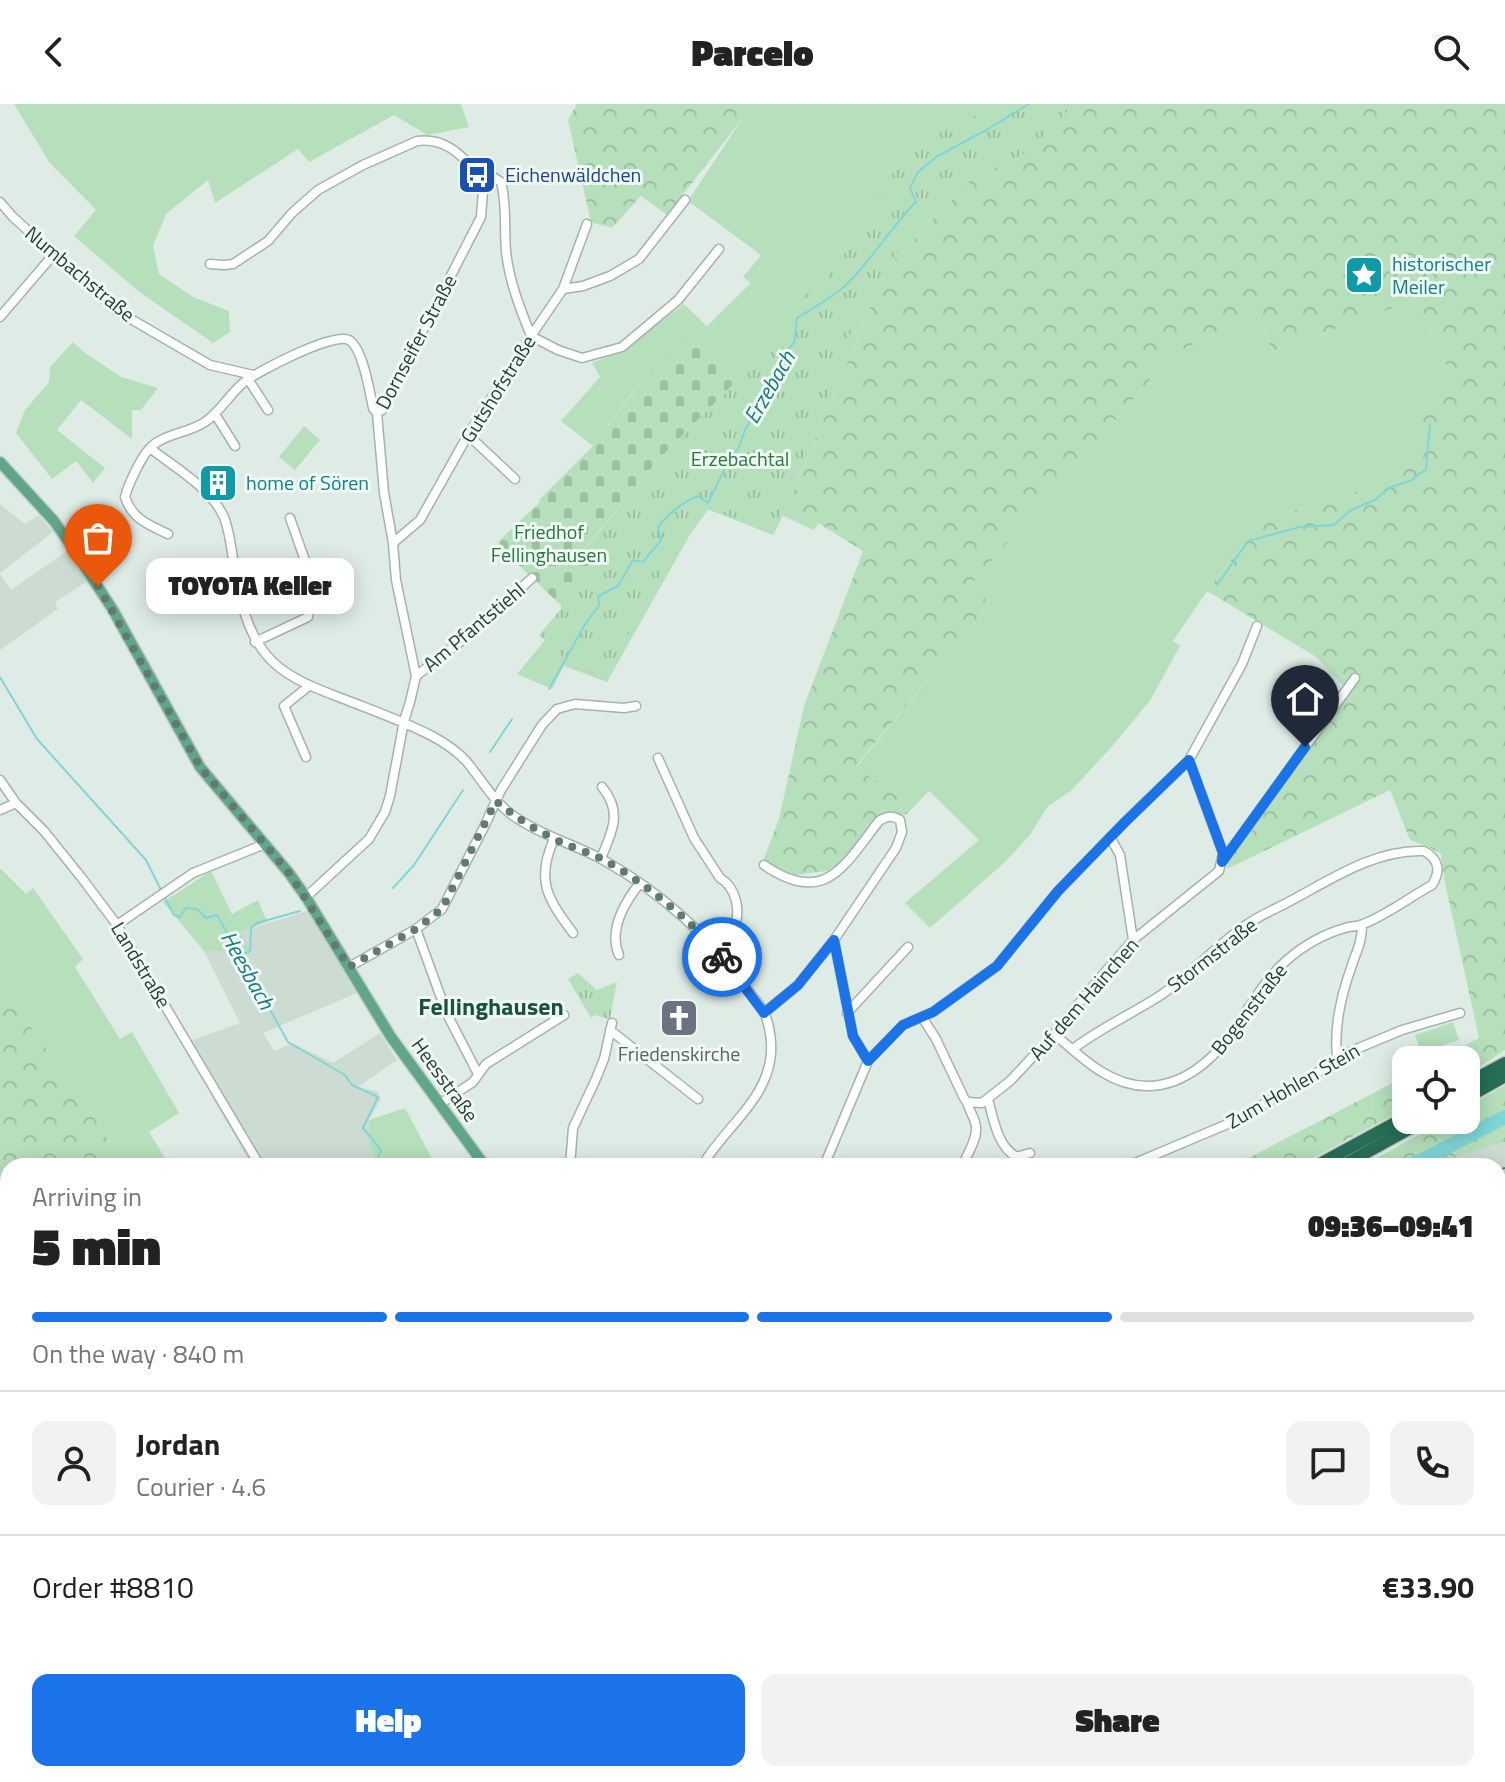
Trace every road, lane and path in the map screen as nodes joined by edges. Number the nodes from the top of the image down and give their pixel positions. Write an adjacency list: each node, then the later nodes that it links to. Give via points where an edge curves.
1 (484, 178): 7 (street, via 446,144 417,141 318,190 268,241 233,264); 10 (street, via 490,175 501,182 512,285); 13 (street, Dornseifer Straße, via 481,217)
2 (685, 200): 8 (street, via 639,259 610,276)
3 (0, 202): 6 (street, Numbachstraße)
4 (587, 224): 8 (street, Gutshofstraße)
5 (719, 249): 10 (street, via 678,300 622,347 582,358)
6 (54, 254): 9 (street); 11 (street, Numbachstraße, via 117,311 210,365)
7 (210, 264)
8 (563, 289): 10 (street, Gutshofstraße)
9 (0, 317)
10 (531, 336): 15 (street, Gutshofstraße)
11 (251, 377): 12 (street); 13 (street, via 327,341 349,340 361,358); 14 (street)
12 (268, 410)
13 (377, 413): 22 (street, Dornseifer Straße)
14 (215, 414): 16 (street); 17 (street)
15 (468, 435): 19 (street); 22 (street, Gutshofstraße, via 420,520)
16 (235, 446)
17 (150, 448): 21 (street, via 125,497 140,521); 25 (street, via 185,474 224,517)
18 (0, 462): 41 (main road, Heesstraße, via 54,521 113,610 200,767)
19 (515, 479)
20 (290, 518): 25 (street, via 314,586 308,617)
21 (168, 534)
22 (393, 543): 26 (street, Dornseifer Straße)
23 (532, 578): 26 (street, Am Pfantstiehl)
24 (1257, 626): 33 (street)
25 (255, 642): 28 (street, via 275,664)
26 (416, 676): 30 (street, Dornseifer Straße)
27 (1355, 678): 44 (street, Auf dem Hainchen)
28 (309, 686): 30 (street); 31 (street, via 284,706)
29 (636, 706): 36 (street, via 575,704 557,709)
30 (404, 721): 36 (street, via 456,752); 47 (street, Dornseifer Straße, via 390,796 378,826)
31 (306, 757)
32 (658, 758): 55 (street, via 694,838 736,899 736,923)
33 (1189, 760): 39 (street); 44 (street, via 1223,853)
34 (0, 780): 37 (street, Landstraße)
35 (602, 787): 42 (street, via 611,798 614,817)
36 (496, 801): 40 (street); 50 (street, via 442,909)
37 (16, 803): 38 (street); 48 (street, Landstraße)
38 (0, 810)
39 (1110, 837): 53 (street, via 1120,855); 62 (street, via 997,966)
40 (554, 839): 42 (street); 51 (street, via 545,860 545,883)
41 (265, 844): 47 (main road, Heesstraße); 48 (street, via 193,873)
42 (601, 858): 46 (street)
43 (764, 865): 52 (street, via 795,882 831,878 879,821 894,816 900,820 896,848)
44 (1220, 866): 53 (street, Auf dem Hainchen)
45 (1438, 870): 49 (street, Bogenstraße, via 1432,885); 64 (street, Stormstraße, via 1431,855 1415,850 1381,857 1336,877 1246,925 1163,993)
46 (640, 883): 55 (street); 56 (street, via 618,925)
47 (306, 897): 57 (main road, Heesstraße)
48 (117, 925): 79 (street, Landstraße)
49 (1362, 925): 64 (street, Bogenstraße, via 1331,933 1286,960 1219,1049 1189,1076 1139,1086 1102,1073); 65 (street, via 1341,1007)
50 (416, 929): 57 (street); 68 (street, via 447,1014)
51 (573, 933)
52 (834, 940): 58 (street, via 798,985); 59 (street)
53 (1133, 940): 63 (street, Auf dem Hainchen)
54 (908, 947): 59 (street)
55 (716, 949): 58 (street)
56 (619, 955)
57 (349, 967): 75 (main road, Heesstraße)
58 (764, 1013): 82 (street, via 771,1049 765,1080)
59 (847, 1013): 66 (street)
60 (1460, 1013): 65 (street, Zum Hohlen Stein)
61 (564, 1015): 68 (street)
62 (922, 1017): 66 (street, via 903,1025); 74 (street)
63 (1054, 1034): 64 (street, Bogenstraße); 73 (street, Auf dem Hainchen)
64 (1073, 1049)
65 (1337, 1057): 85 (street, Zum Hohlen Stein, via 1230,1123)
66 (868, 1061): 83 (street)
67 (1505, 1063): 69 (highway)
68 (478, 1074): 75 (street)
69 (1480, 1076)
70 (1505, 1076): 71 (highway)
71 (1480, 1090)
72 (698, 1099): 81 (street, via 611,1026 604,1059 573,1128)
73 (988, 1099): 74 (street); 78 (street, via 1007,1150 1017,1157)
74 (967, 1102): 84 (street, via 977,1126)
75 (440, 1104): 80 (main road, Heesstraße)
76 (1392, 1125): 86 (highway)
77 (1400, 1134): 87 (highway)
78 (1030, 1153)
79 (256, 1158)
80 (479, 1158)
81 (571, 1158)
82 (706, 1158)
83 (827, 1158)
84 (965, 1158)
85 (1147, 1158)
86 (1331, 1158)
87 (1356, 1158)

